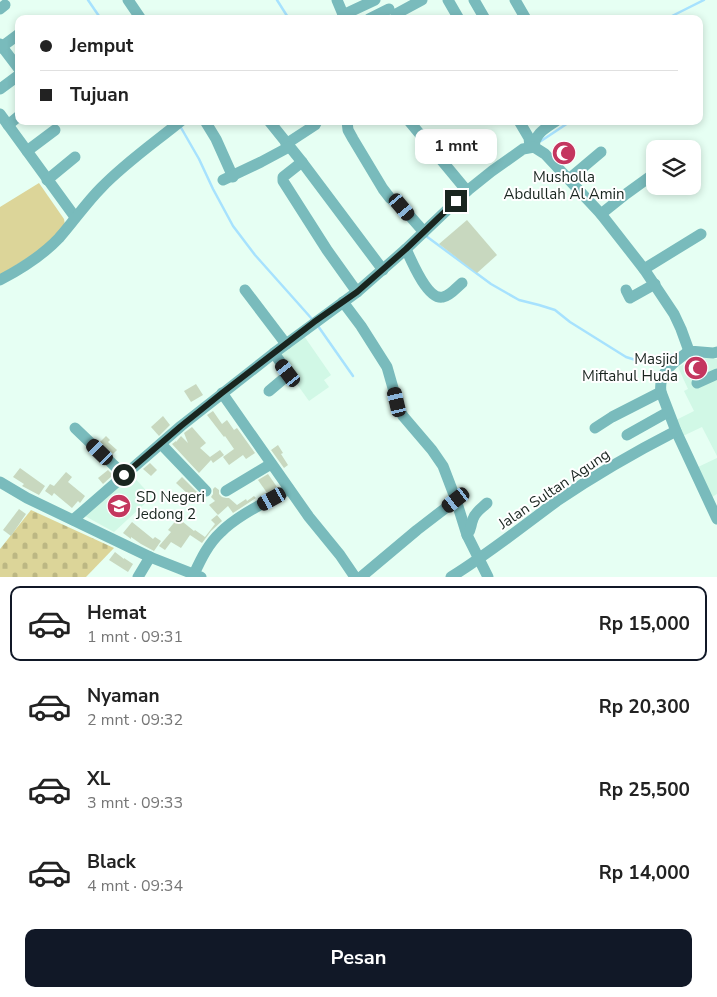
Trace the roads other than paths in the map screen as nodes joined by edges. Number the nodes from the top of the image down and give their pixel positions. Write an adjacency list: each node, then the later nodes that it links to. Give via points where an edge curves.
1 (128, 0): 8 (street)
2 (337, 0): 9 (street)
3 (375, 0): 10 (street)
4 (422, 0): 11 (street)
5 (448, 0): 12 (street)
6 (474, 0): 13 (street)
7 (515, 0): 14 (street)
8 (138, 15)
9 (343, 15)
10 (349, 15)
11 (380, 15)
12 (457, 15)
13 (483, 15)
14 (524, 15)
15 (15, 37): 16 (street)
16 (1, 46): 17 (street)
17 (15, 64)
18 (15, 78): 19 (street)
19 (0, 89)
20 (0, 114): 22 (street)
21 (15, 119): 22 (street)
22 (8, 125): 34 (street)
23 (175, 125): 44 (street, via 108,181)
24 (207, 125): 32 (street, via 216,139 228,178)
25 (272, 125): 32 (street)
26 (315, 125): 32 (street)
27 (347, 125): 45 (street, via 390,198)
28 (412, 125): 42 (street)
29 (521, 125): 33 (street)
30 (547, 125): 33 (street)
31 (56, 130): 34 (street)
32 (287, 145): 37 (street)
33 (532, 147): 39 (street, via 545,154); 42 (street, via 517,152)
34 (27, 151): 40 (street)
35 (601, 152): 39 (street)
36 (75, 157): 40 (street)
37 (302, 162): 49 (street); 54 (street, via 282,179)
38 (31, 168): 44 (street)
39 (568, 179): 43 (street)
40 (47, 180): 44 (street)
41 (646, 180): 43 (street)
42 (468, 191): 45 (street)
43 (601, 214): 48 (street)
44 (73, 220): 50 (street, via 47,249)
45 (424, 232): 47 (street)
46 (701, 234): 48 (street)
47 (406, 249): 49 (street); 51 (street, via 418,276 436,297 446,296)
48 (644, 269): 52 (street)
49 (383, 270): 54 (street)
50 (0, 280)
51 (462, 283)
52 (654, 284): 55 (street); 58 (street, via 674,314)
53 (245, 290): 57 (street)
54 (357, 292): 56 (street)
55 (626, 298)
56 (343, 302): 57 (street); 78 (street, via 384,361 398,409 443,466)
57 (286, 344): 59 (street)
58 (689, 351): 60 (street); 64 (street, via 666,370)
59 (274, 353): 63 (street, via 288,376); 65 (street)
60 (716, 356)
61 (717, 374): 62 (street)
62 (697, 383)
63 (269, 391)
64 (661, 392): 66 (street); 68 (street)
65 (222, 393): 71 (street); 72 (street)
66 (668, 412): 69 (street); 70 (street)
67 (75, 428): 73 (street)
68 (595, 428)
69 (676, 431): 80 (street); 84 (street, Jalan Sultan Agung, via 606,469)
70 (627, 435)
71 (161, 444): 73 (street); 76 (street)
72 (271, 464): 75 (street); 77 (street)
73 (124, 475): 81 (street)
74 (0, 482): 81 (street)
75 (290, 489): 86 (street, via 221,532 202,556); 88 (street)
76 (206, 491)
77 (226, 491)
78 (456, 500): 82 (street); 89 (street)
79 (487, 503): 82 (street, via 476,513)
80 (717, 519)
81 (73, 520): 83 (street)
82 (467, 535): 84 (street)
83 (150, 556): 86 (street); 87 (street)
84 (478, 559): 85 (street, Jalan Sultan Agung); 90 (street)
85 (458, 575)
86 (197, 576)
87 (138, 577)
88 (355, 577)
89 (361, 577)
90 (488, 577)

